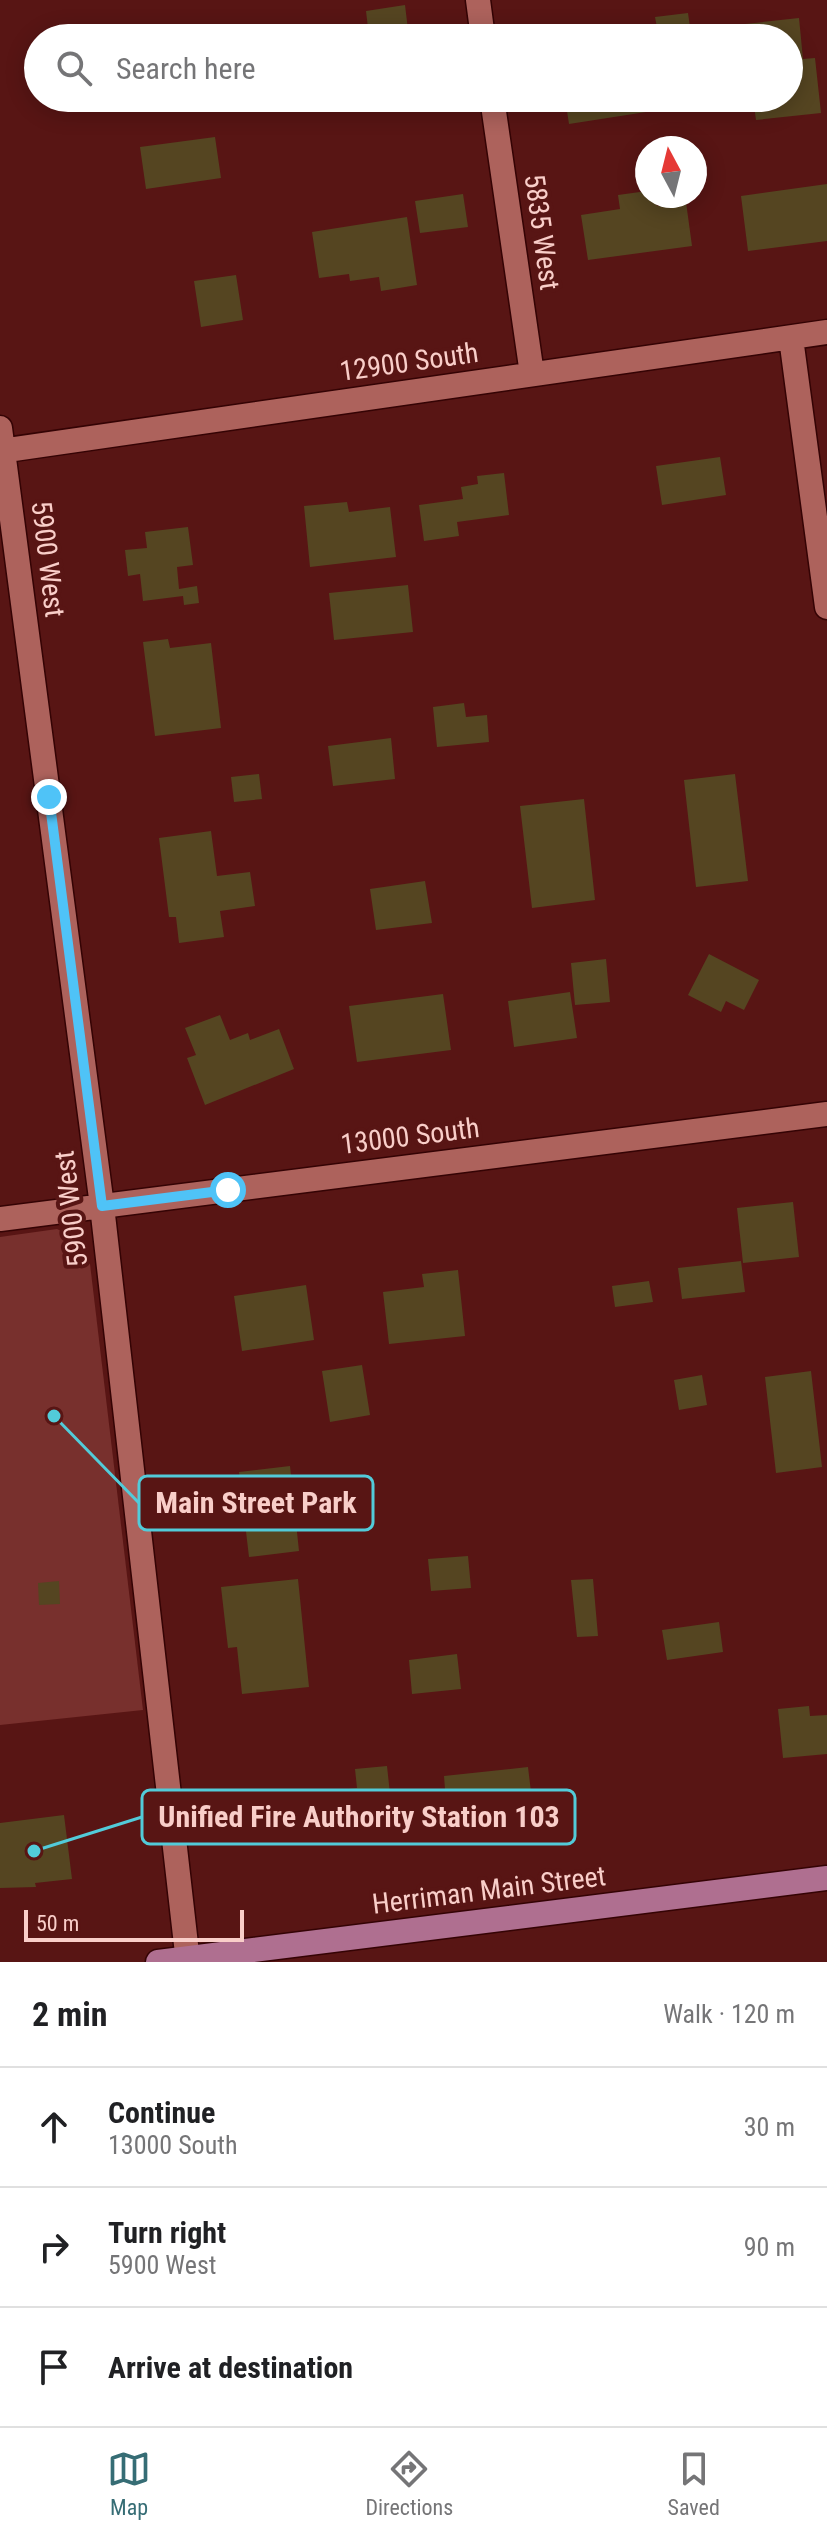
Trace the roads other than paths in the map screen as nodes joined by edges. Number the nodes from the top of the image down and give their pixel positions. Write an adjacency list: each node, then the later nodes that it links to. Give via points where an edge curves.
1 (478, 0): 2 (street)
2 (481, 24)
3 (494, 112): 6 (street, 5835 West)
4 (827, 332): 5 (street, 12900 South)
5 (791, 338): 6 (street, 12900 South); 8 (street)
6 (532, 374): 7 (street, 12900 South)
7 (1, 444): 10 (street, 5900 West)
8 (827, 607)
9 (827, 1114): 10 (street, 13000 South)
10 (102, 1206): 11 (street, 13000 South); 13 (street, 5900 West)
11 (0, 1219)
12 (827, 1878): 13 (main road, Herriman Main Street)
13 (188, 1960): 14 (main road, Herriman Main Street)
14 (158, 1962)

